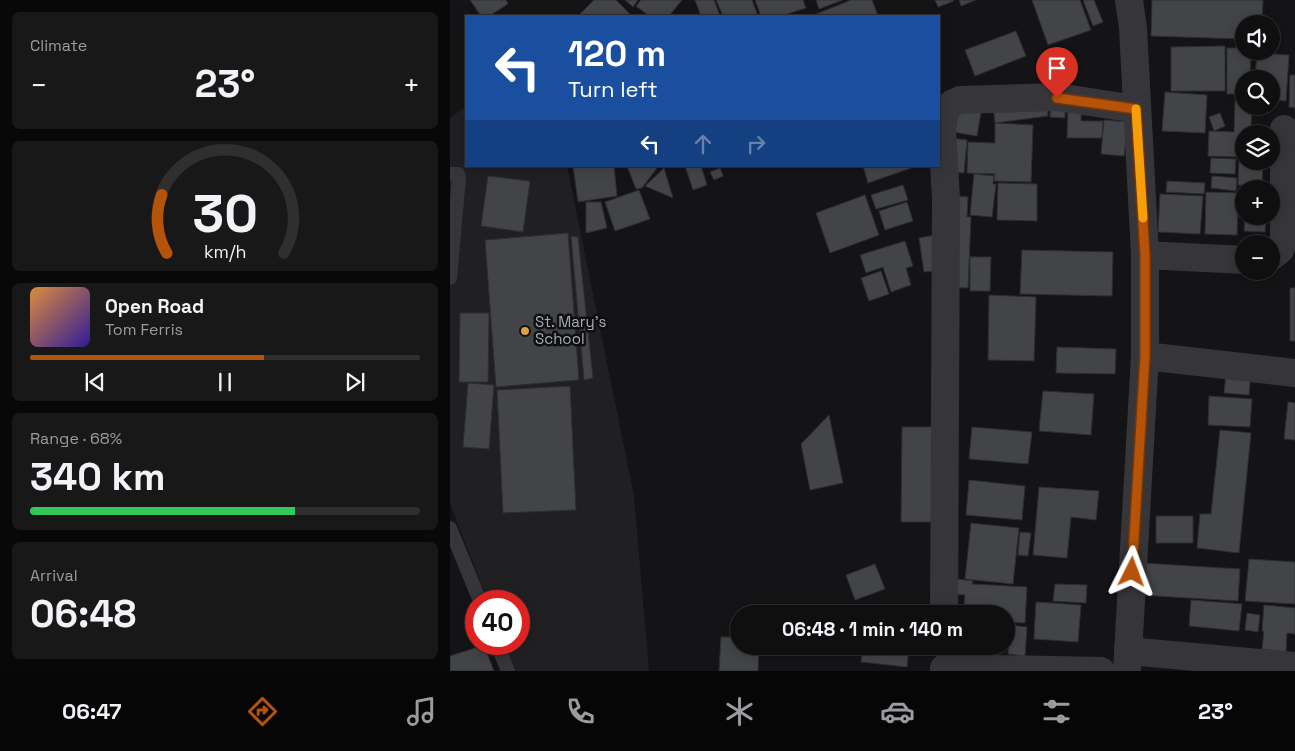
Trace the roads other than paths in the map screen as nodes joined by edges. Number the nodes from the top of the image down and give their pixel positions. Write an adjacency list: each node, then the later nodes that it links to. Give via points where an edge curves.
1 (1129, 0): 2 (street)
2 (1136, 109): 7 (street); 14 (street, via 1057,98 960,100 944,110)
3 (1284, 129): 6 (street, via 1284,240)
4 (450, 174): 5 (lane, via 458,174 459,178)
5 (451, 241): 9 (lane)
6 (1280, 250)
7 (1145, 255): 8 (street); 10 (street)
8 (1235, 260)
9 (450, 278)
10 (1145, 356): 11 (street); 16 (street)
11 (1295, 373)
12 (450, 528): 13 (lane)
13 (475, 590)
14 (944, 605)
15 (501, 655): 19 (lane)
16 (1128, 661): 18 (street)
17 (944, 662): 20 (street)
18 (1295, 666)
19 (508, 671)
20 (1101, 671)

